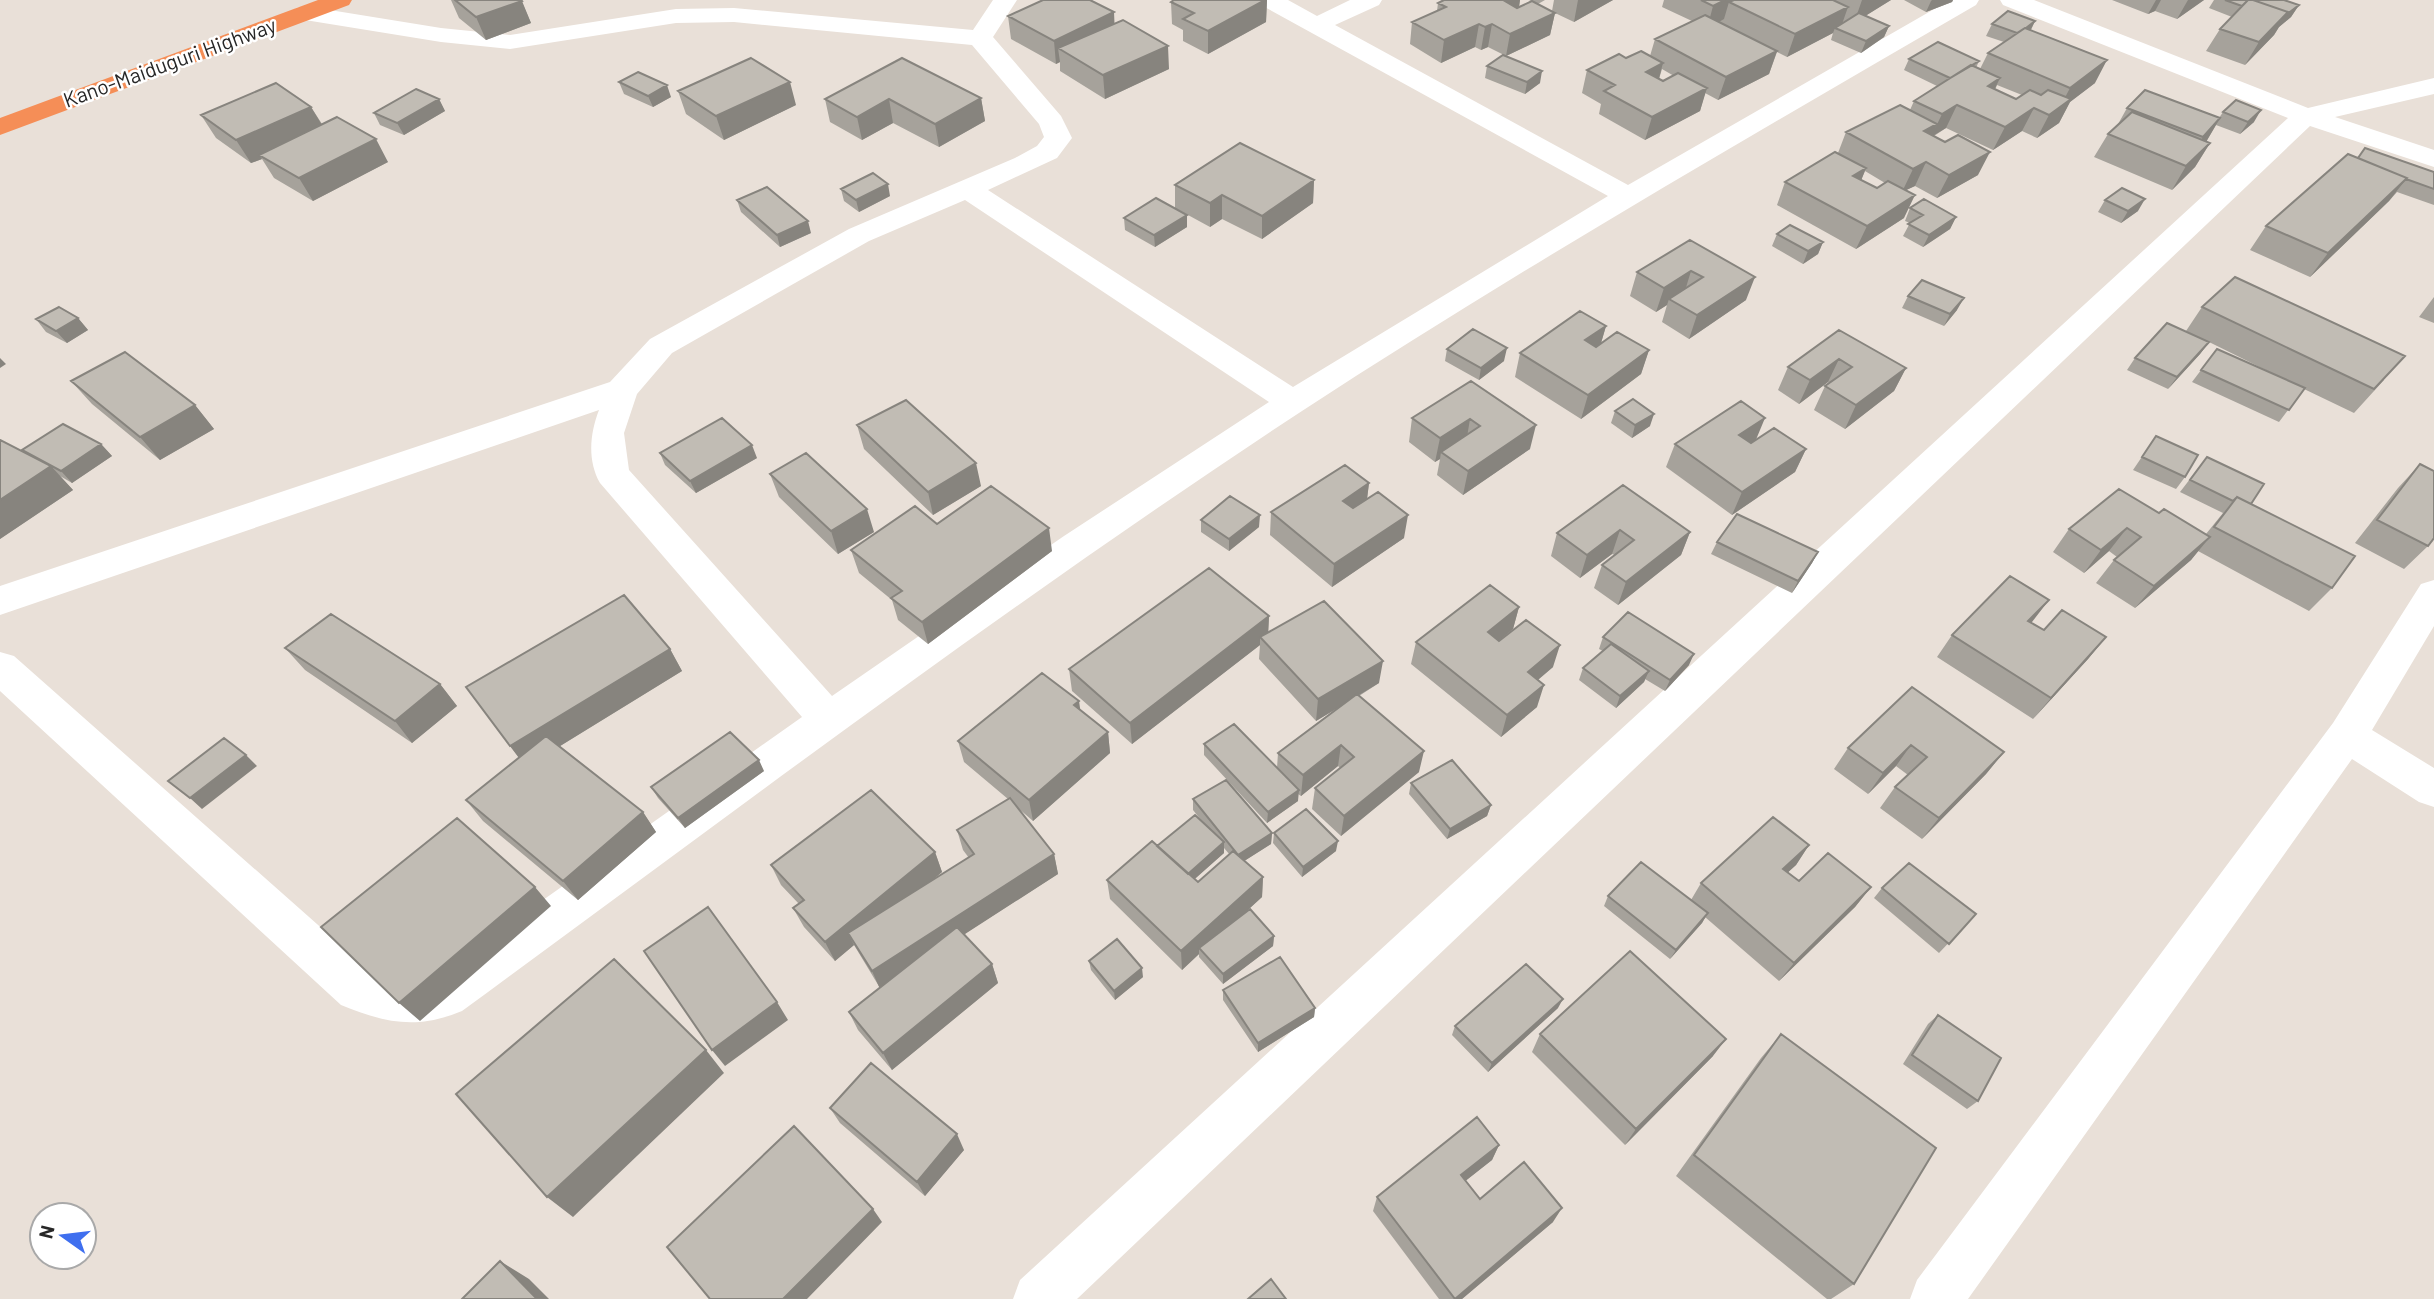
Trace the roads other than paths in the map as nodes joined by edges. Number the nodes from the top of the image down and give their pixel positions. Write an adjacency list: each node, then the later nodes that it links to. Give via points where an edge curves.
1 (276, 0): 11 (highway, Kano-Maiduguri Highway)
2 (340, 0): 8 (highway, Kano-Maiduguri Highway)
3 (1004, 0): 10 (street)
4 (1269, 0): 9 (street)
5 (1370, 0): 9 (street)
6 (1967, 0): 17 (street)
7 (2012, 0): 13 (street)
8 (305, 13): 10 (street, via 510,42 612,24 722,15); 14 (highway, Kano-Maiduguri Highway)
9 (1316, 25): 17 (street)
10 (980, 38): 16 (street, via 1052,122 1058,138 1047,152 1025,164)
11 (122, 56)
12 (2434, 86): 13 (street)
13 (2306, 116): 15 (street); 26 (street)
14 (0, 127)
15 (2434, 159)
16 (965, 188): 18 (street, via 859,235 661,346); 19 (street)
17 (1628, 196): 19 (street)
18 (622, 390): 21 (street); 23 (street, via 607,433 612,474)
19 (1293, 401): 23 (street, via 1024,581)
20 (2434, 593): 24 (street)
21 (0, 601)
22 (0, 667): 23 (street, via 357,990 404,1002 446,996)
23 (829, 721)
24 (2347, 735): 25 (street); 27 (street)
25 (2434, 789)
26 (1039, 1299)
27 (1936, 1299)

